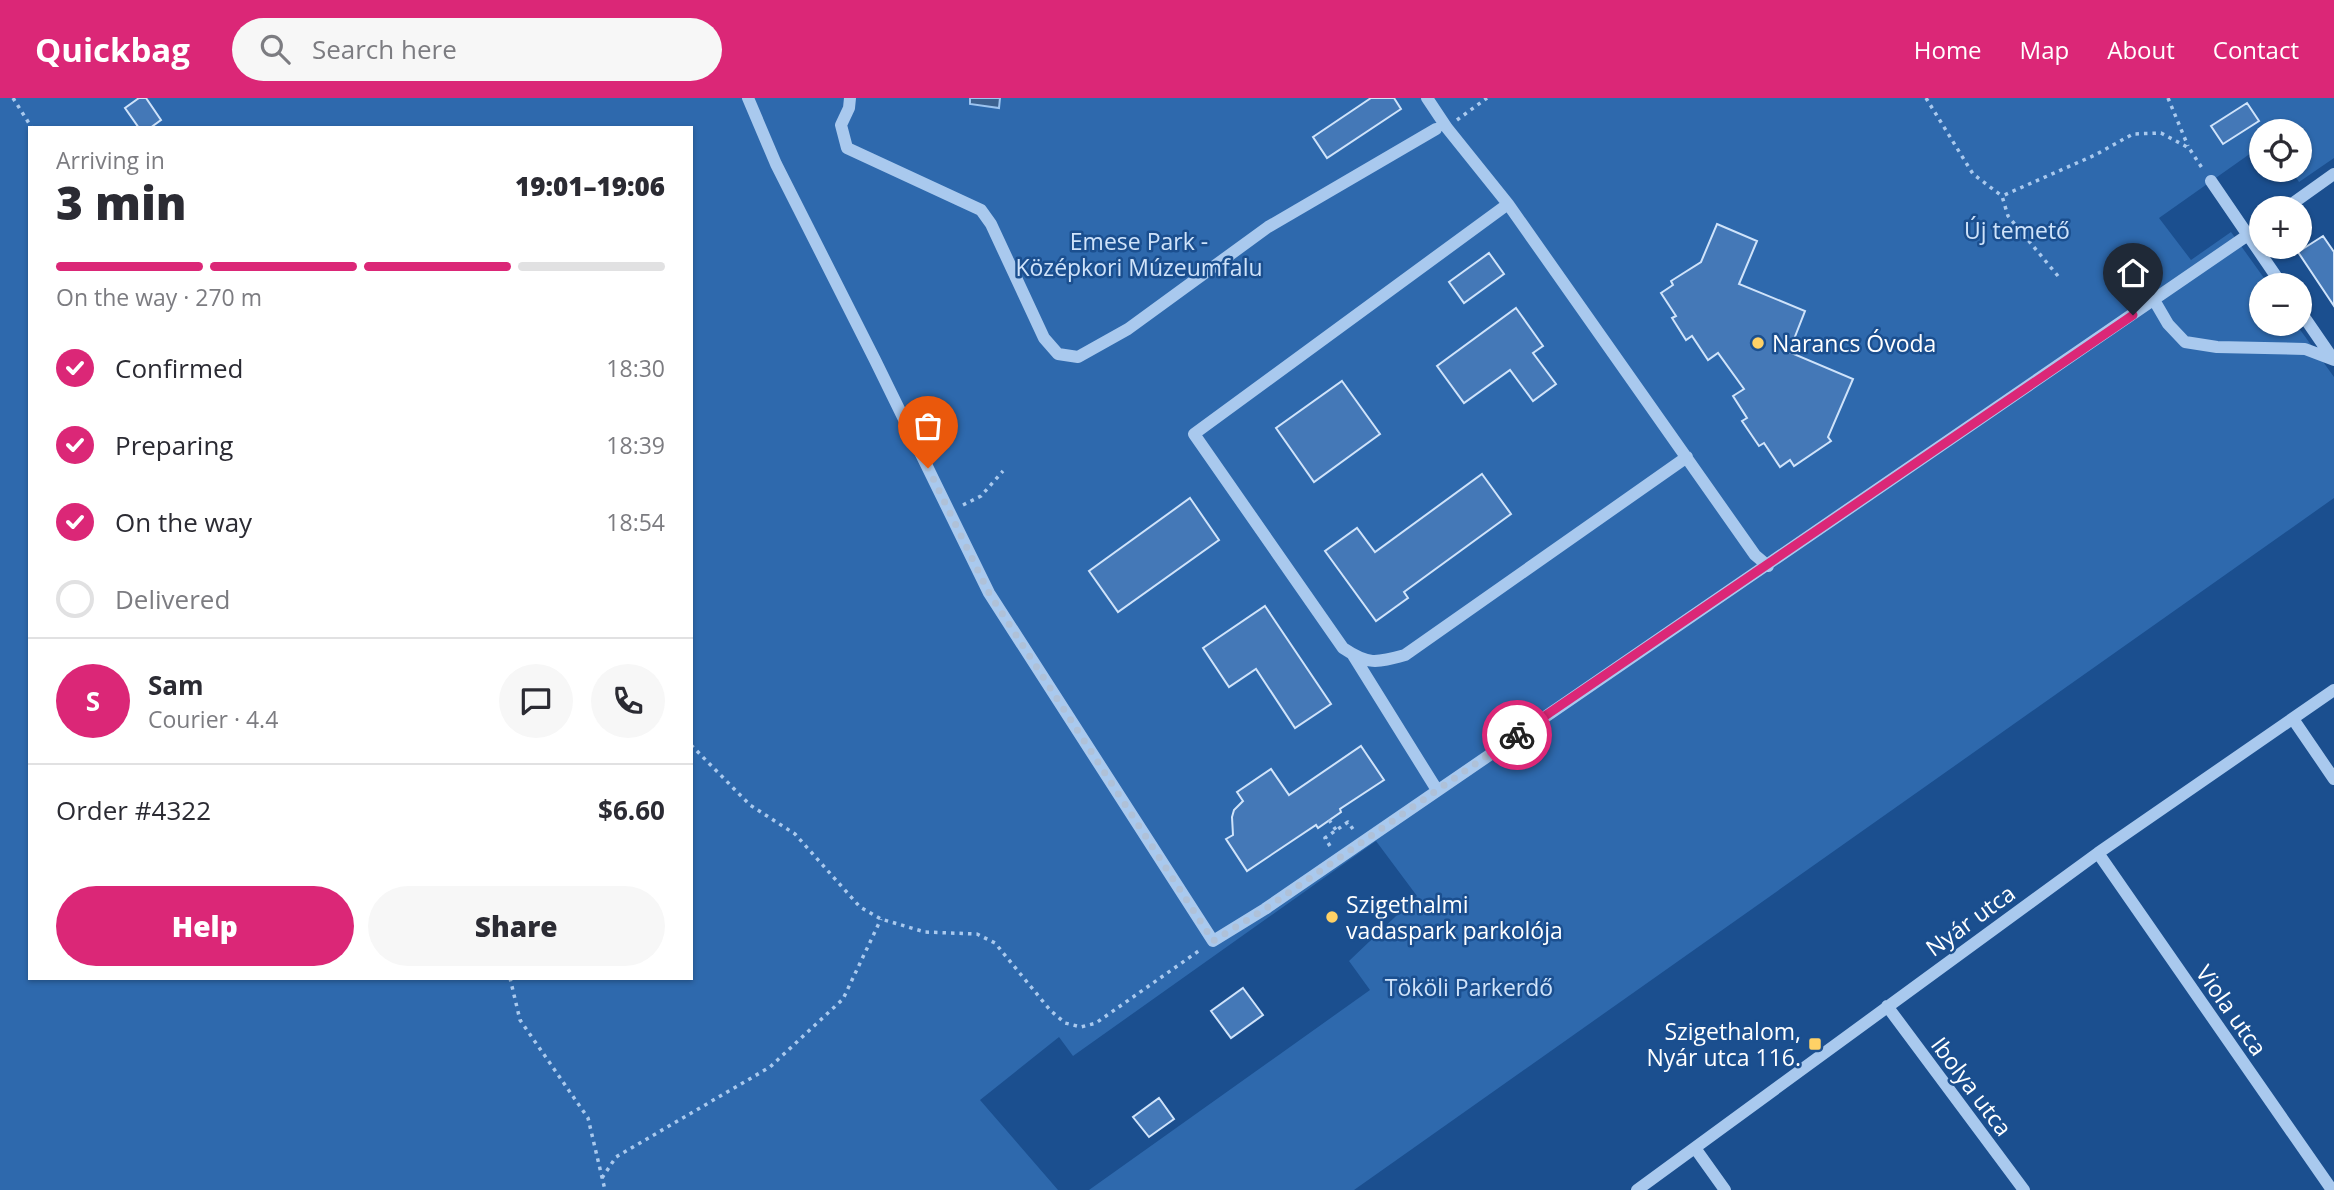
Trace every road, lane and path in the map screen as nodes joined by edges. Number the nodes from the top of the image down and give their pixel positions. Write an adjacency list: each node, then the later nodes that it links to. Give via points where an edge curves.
1 (13, 98): 8 (path)
2 (748, 98): 24 (street)
3 (850, 98): 9 (street, via 841,125 847,148 981,210 1044,338 1058,354 1079,357 1128,329 1268,227)
4 (1427, 98): 9 (street)
5 (1487, 98): 9 (path)
6 (1926, 98): 14 (path, via 1973,174)
7 (2168, 98): 10 (path)
8 (31, 126)
9 (1442, 129): 15 (street)
10 (2189, 148): 12 (path); 14 (path, via 2161,133 2133,134)
11 (2334, 174): 13 (street)
12 (2211, 181): 16 (street)
13 (2303, 196)
14 (2002, 197): 18 (path, via 2008,216)
15 (1508, 204): 22 (street); 26 (street, via 1194,434 1343,648)
16 (2248, 236): 17 (street); 19 (street)
17 (2274, 273)
18 (2058, 276)
19 (2154, 300): 21 (street, via 2185,342 2217,348 2305,349); 25 (street)
20 (2312, 328): 21 (street)
21 (2334, 360)
22 (1687, 457): 25 (street, via 1755,555); 26 (street, via 1405,656 1382,661)
23 (1003, 471): 24 (path, via 981,496)
24 (948, 512): 36 (street, via 989,593)
25 (1768, 566): 31 (street)
26 (1353, 655): 31 (street)
27 (2334, 690): 28 (street, Nyár utca)
28 (2293, 719): 30 (street); 34 (street, Nyár utca)
29 (693, 747): 35 (path, via 750,805 795,834 860,906)
30 (2334, 779)
31 (1437, 790): 36 (street)
32 (1329, 820): 33 (path)
33 (1337, 830)
34 (2098, 853): 38 (street, Nyár utca); 45 (street, Viola utca)
35 (881, 919): 36 (path, via 925,932 977,934 995,943 1050,1010 1065,1023 1081,1027 1096,1023); 40 (path, via 843,999 770,1067 616,1157)
36 (1213, 941)
37 (510, 980): 40 (path, via 520,1020 588,1118)
38 (1887, 1006): 39 (street, Nyár utca); 44 (street, Ibolya utca)
39 (1695, 1148): 42 (street, Nyár utca); 43 (street)
40 (602, 1178): 41 (path)
41 (605, 1190)
42 (1637, 1190)
43 (1725, 1190)
44 (2024, 1190)
45 (2332, 1190)

